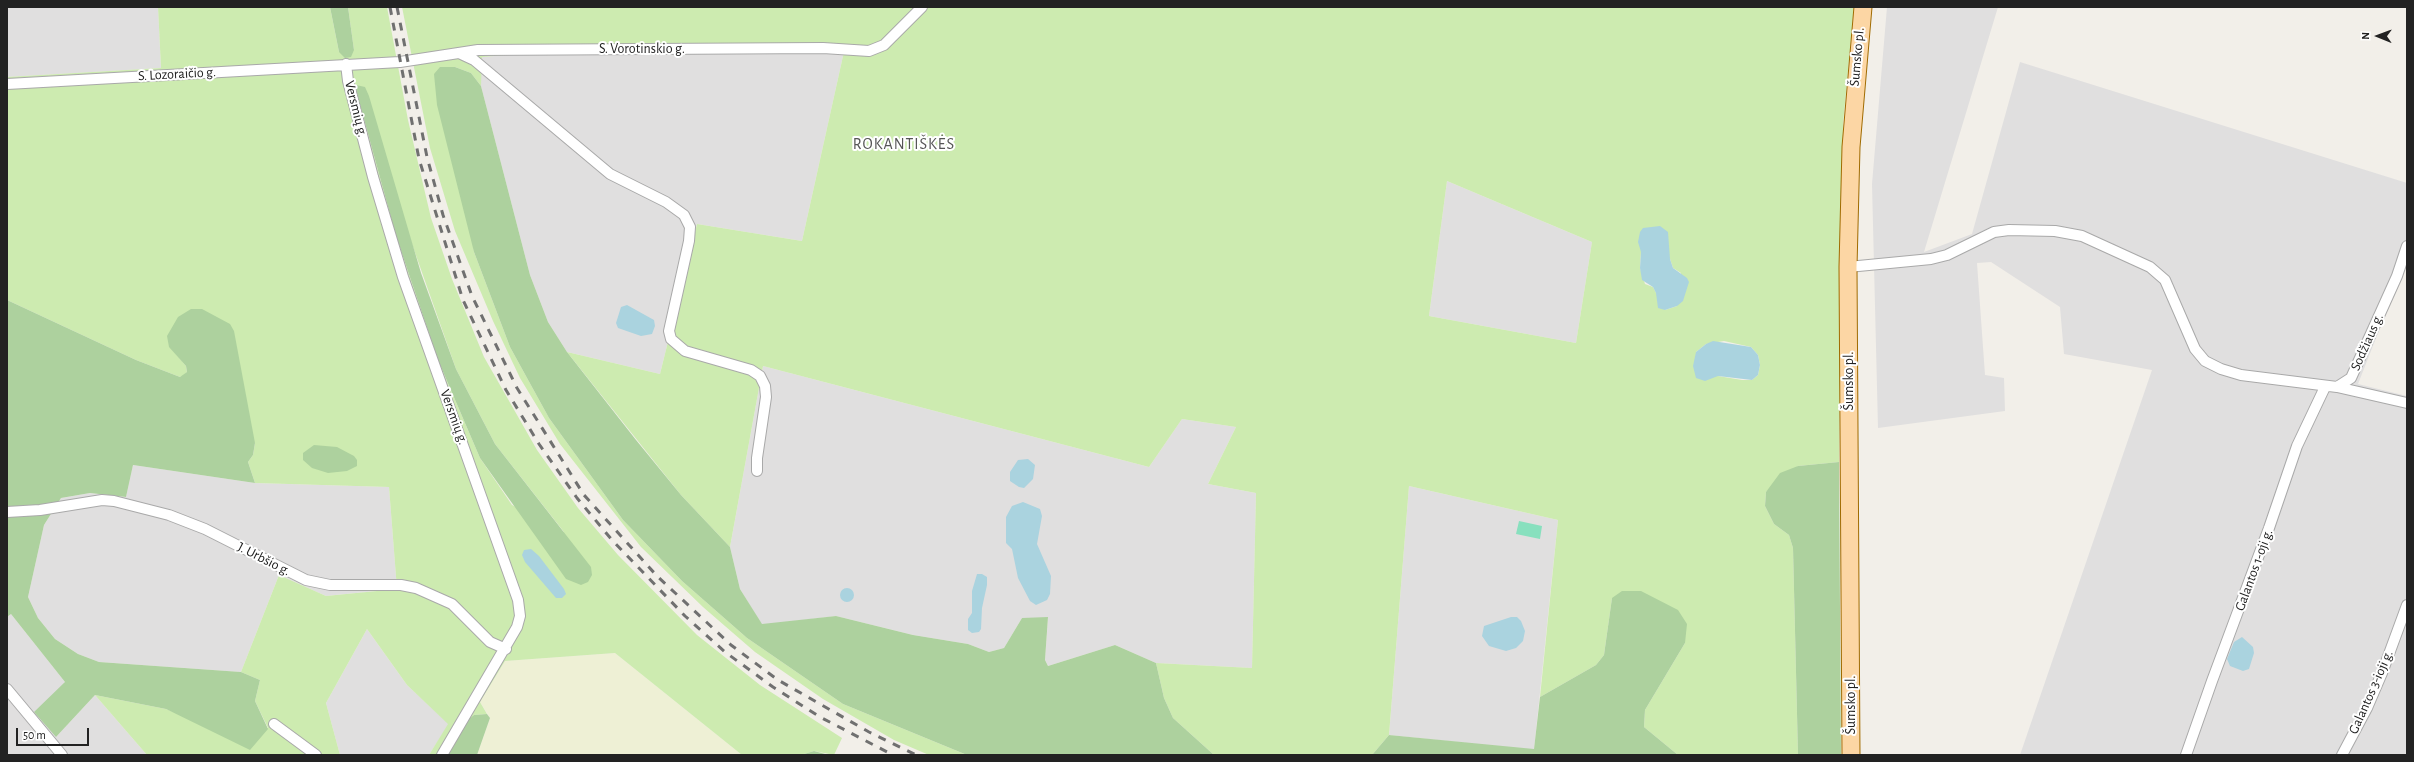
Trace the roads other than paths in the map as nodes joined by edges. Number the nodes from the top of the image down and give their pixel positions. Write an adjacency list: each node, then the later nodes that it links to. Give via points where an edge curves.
1 (922, 7): 3 (street, S. Vorotinskio g., via 884,45 869,51 823,48 486,50)
2 (1863, 7): 7 (main road, Šumsko pl., via 1851,146)
3 (459, 53): 4 (street, S. Vorotinskio g., via 400,62); 11 (street, via 474,60 610,174 666,202 684,215 690,227 689,241 669,331 671,340 685,351 751,370 760,376 765,386 766,397)
4 (346, 64): 5 (street, S. Lozoraičio g.); 14 (street, Versmių g., via 348,81 373,177 403,277 518,600 520,616)
5 (7, 84)
6 (2407, 246): 9 (street, Sodžiaus g., via 2397,276 2351,378)
7 (1848, 267): 8 (street, via 1942,256 1994,232 2009,230 2055,231 2082,236 2150,267 2165,280 2195,348 2205,361 2241,375); 20 (main road, Šumsko pl.)
8 (2325, 387): 9 (street); 21 (street, Galantos 1-oji g., via 2297,446)
9 (2337, 387): 10 (street, Sodžiaus g.)
10 (2407, 404)
11 (757, 471)
12 (7, 512): 14 (street, J. Urbšio g., via 40,510 102,500 170,515 205,529 306,580 330,585 401,585 416,588 452,604 490,642)
13 (2407, 605): 22 (street, Galantos 3-ioji g., via 2367,708)
14 (506, 649): 19 (street, Versmių g.)
15 (7, 689): 17 (street)
16 (274, 724): 18 (street)
17 (62, 755)
18 (316, 755)
19 (442, 755)
20 (1851, 755)
21 (2186, 755)
22 (2342, 755)

